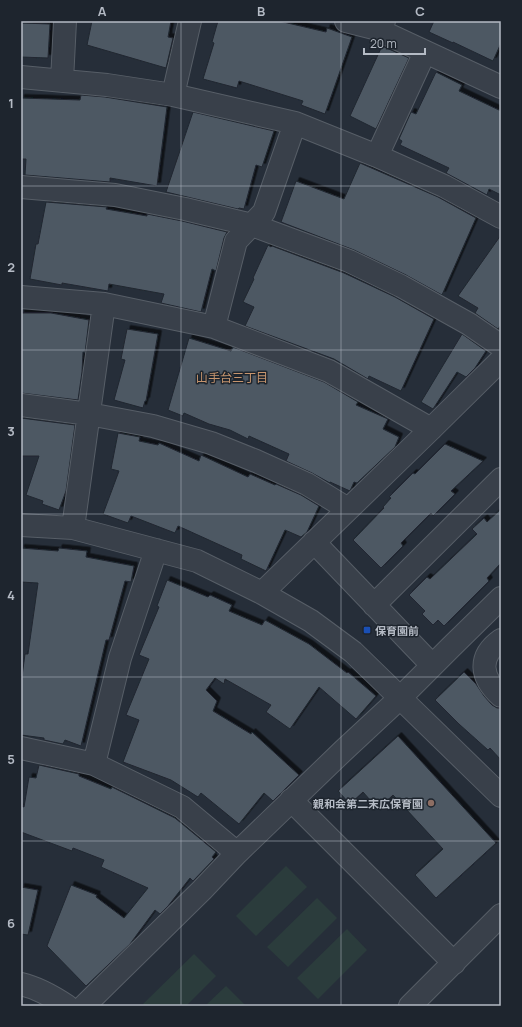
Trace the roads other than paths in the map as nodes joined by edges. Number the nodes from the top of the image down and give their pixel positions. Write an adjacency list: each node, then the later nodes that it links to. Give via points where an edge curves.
1 (65, 21): 7 (street)
2 (190, 21): 9 (street)
3 (346, 21): 4 (street)
4 (379, 24): 5 (street)
5 (425, 52): 8 (street); 11 (street)
6 (21, 77): 7 (street)
7 (62, 81): 9 (street)
8 (501, 87)
9 (173, 94): 10 (street)
10 (295, 123): 11 (street); 14 (street, via 264,212)
11 (377, 156): 13 (street, via 444,186)
12 (21, 187): 14 (street, via 115,195)
13 (501, 217)
14 (252, 225): 17 (street, via 236,241); 18 (street, via 349,262 401,286 469,324)
15 (21, 297): 16 (street)
16 (104, 304): 17 (street); 21 (street)
17 (214, 327): 22 (street, via 329,371)
18 (501, 346)
19 (501, 360): 22 (street)
20 (21, 406): 21 (street)
21 (89, 414): 24 (street, via 153,426 211,443 307,484); 26 (street)
22 (431, 429): 24 (street)
23 (501, 479): 31 (street)
24 (348, 509): 27 (street)
25 (21, 525): 26 (street)
26 (73, 528): 28 (street)
27 (314, 542): 29 (street); 31 (street)
28 (156, 550): 29 (street, via 197,561); 37 (street, via 120,658)
29 (262, 592): 35 (street, via 311,621 353,652)
30 (501, 598): 33 (street)
31 (374, 605): 33 (street)
32 (501, 640): 34 (street, via 488,654 484,665 486,677)
33 (432, 665): 35 (street)
34 (501, 696)
35 (400, 698): 38 (street); 39 (street)
36 (21, 748): 37 (street)
37 (94, 764): 40 (street, via 182,807)
38 (501, 796)
39 (291, 800): 40 (street); 42 (street)
40 (237, 853): 45 (street)
41 (501, 915): 42 (street)
42 (454, 962): 46 (street)
43 (21, 984): 44 (street, via 52,996)
44 (67, 1006)
45 (84, 1006)
46 (410, 1006)

